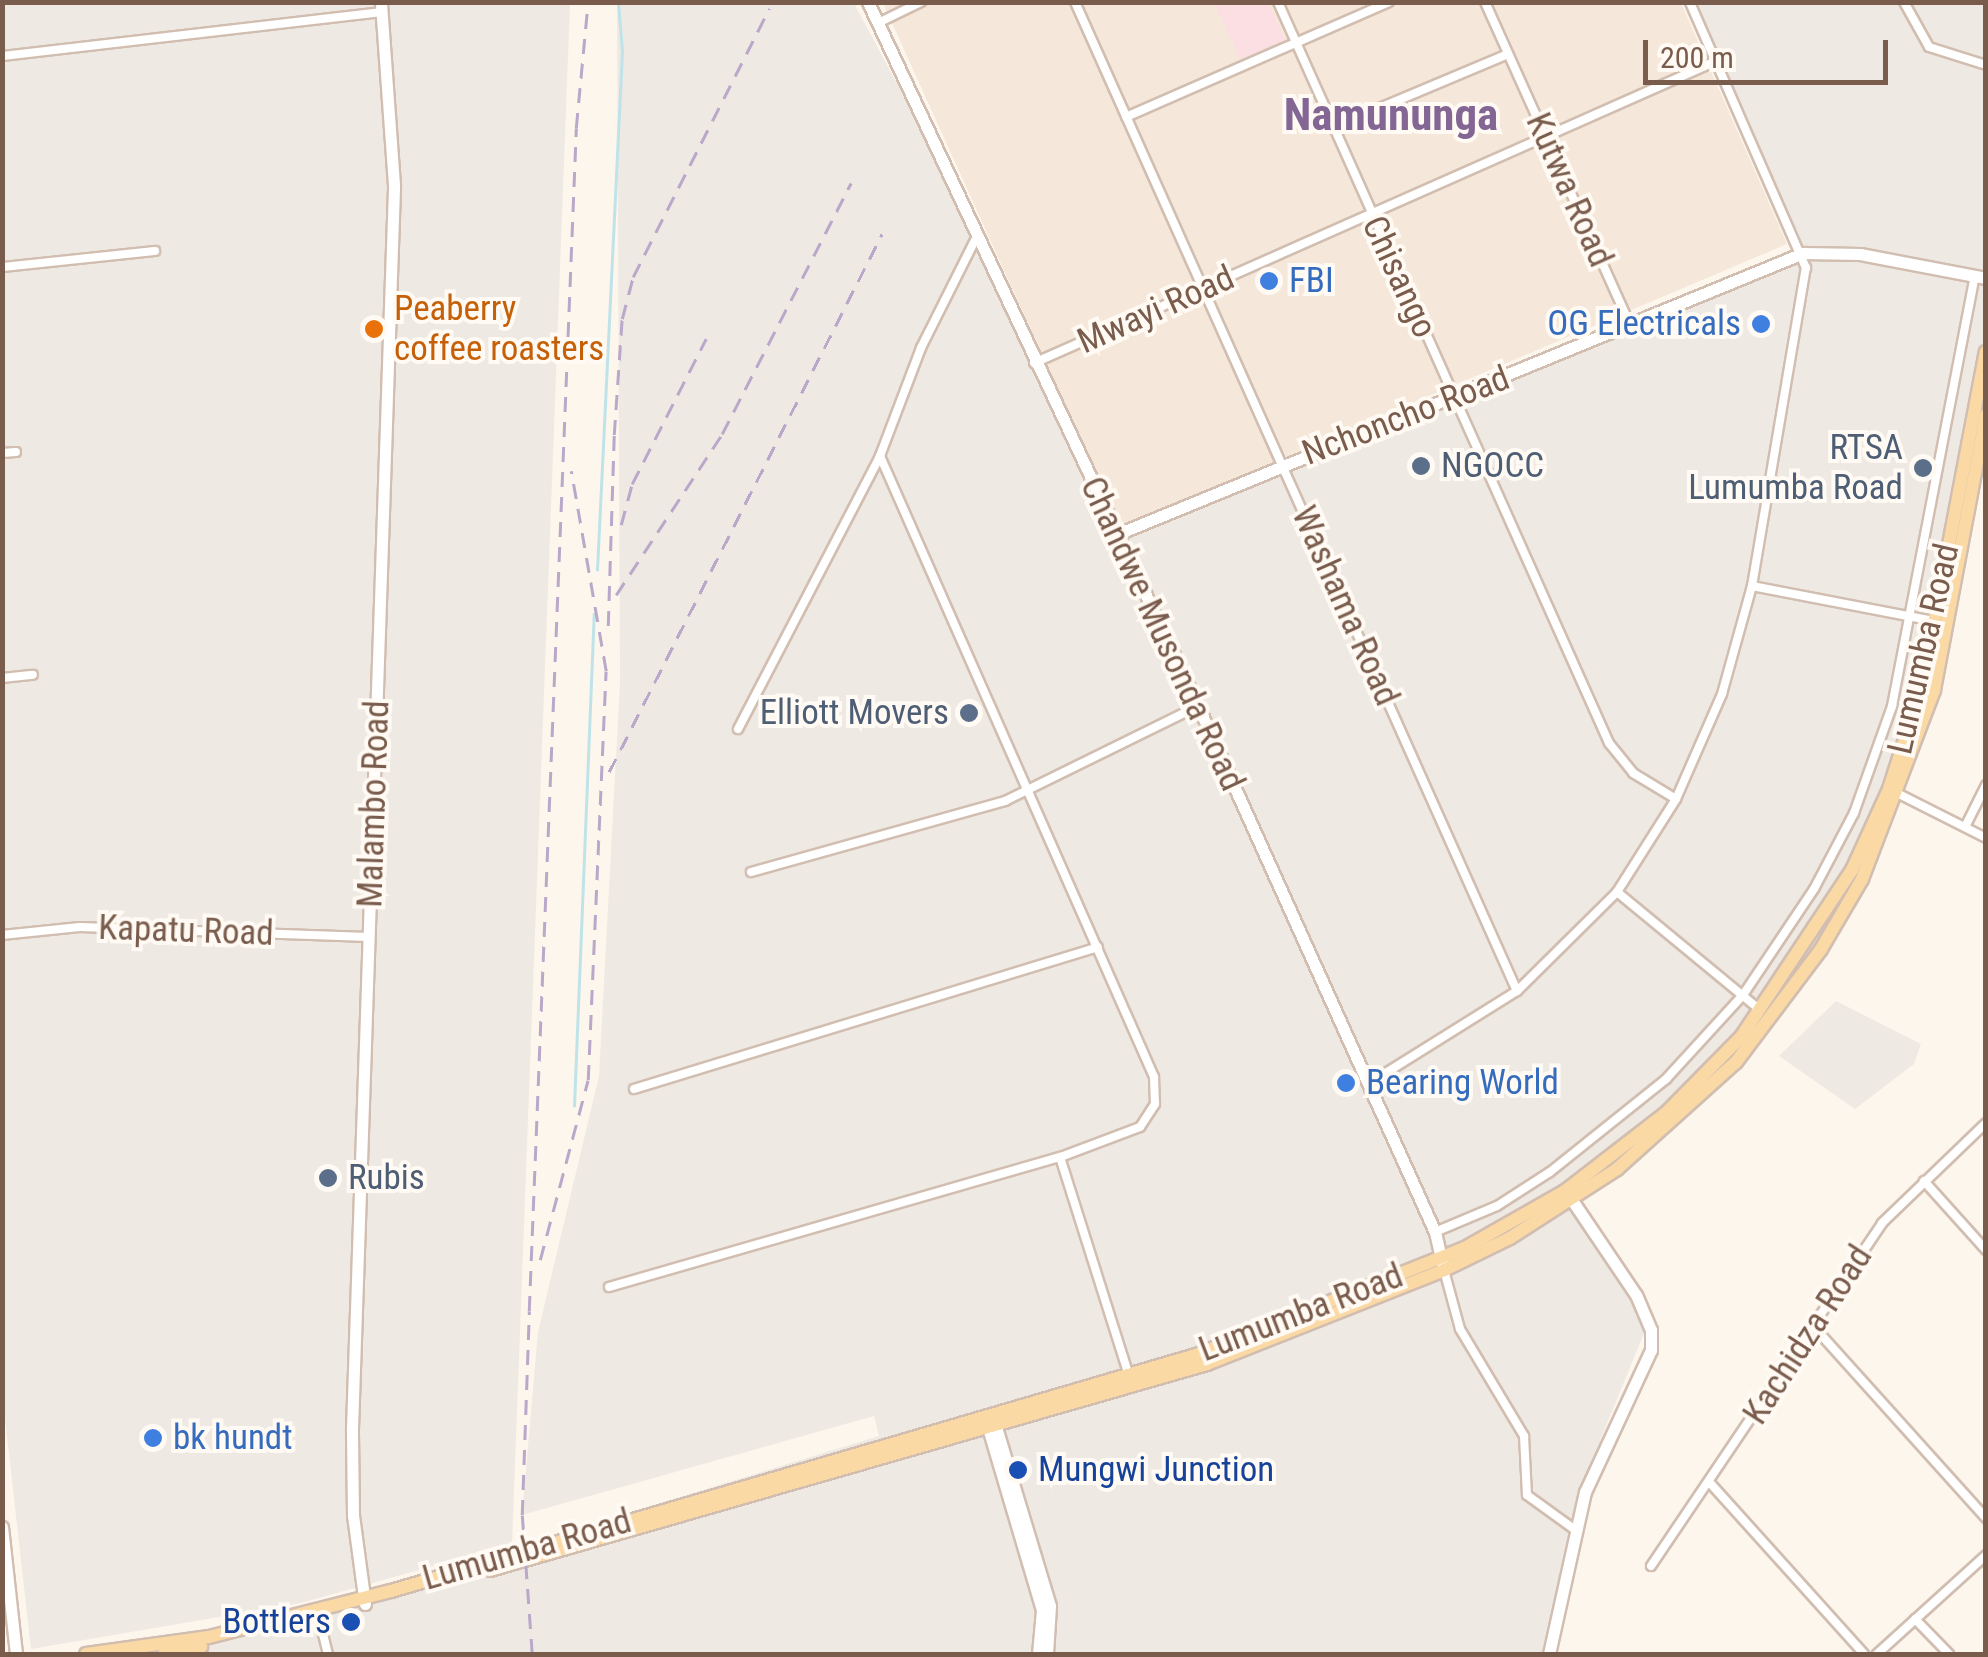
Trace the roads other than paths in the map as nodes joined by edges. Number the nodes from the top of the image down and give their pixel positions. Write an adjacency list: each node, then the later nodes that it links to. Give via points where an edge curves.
1 (868, 2): 10 (street, Chandwe Musonda Road)
2 (921, 2): 10 (street)
3 (1075, 2): 16 (street, Washama Road)
4 (1278, 2): 11 (street, Chisango)
5 (1389, 2): 11 (street)
6 (1485, 2): 12 (street, Kutwa Road)
7 (1690, 2): 14 (street)
8 (1904, 2): 15 (street, via 1929,47)
9 (381, 7): 13 (street); 52 (street, Malambo Road, via 394,224)
10 (878, 22): 20 (street, Chandwe Musonda Road)
11 (1295, 42): 16 (street); 17 (street, Chisango)
12 (1508, 54): 17 (street); 18 (street, Kutwa Road)
13 (2, 56)
14 (1716, 61): 18 (street, Mwayi Road); 22 (street)
15 (1986, 65)
16 (1126, 117): 25 (street, Washama Road)
17 (1332, 128): 19 (street, Chisango)
18 (1545, 137): 19 (street, Mwayi Road); 26 (street, Kutwa Road)
19 (1370, 215): 25 (street, Mwayi Road); 29 (street, Chisango)
20 (975, 240): 28 (street, Chandwe Musonda Road); 33 (street, via 921,348)
21 (155, 251): 23 (street)
22 (1803, 253): 24 (street, Nchoncho Road, via 1860,254); 26 (street, Nchoncho Road); 36 (street, via 1806,285)
23 (2, 267)
24 (1980, 277): 37 (street)
25 (1202, 290): 28 (street, Mwayi Road); 34 (street, Washama Road)
26 (1629, 323): 29 (street, Nchoncho Road)
27 (1986, 352): 38 (main road, Lumumba Road)
28 (1034, 363): 35 (street, Chandwe Musonda Road)
29 (1457, 400): 34 (street, Nchoncho Road); 46 (street, Chisango, via 1610,742 1634,773)
30 (1986, 415): 45 (main road, Lumumba Road, via 1934,690)
31 (16, 452): 32 (street)
32 (2, 454)
33 (880, 456): 42 (street); 43 (street)
34 (1280, 463): 35 (street, Nchoncho Road); 54 (street, Washama Road)
35 (1115, 535): 41 (street, Chandwe Musonda Road)
36 (1752, 586): 37 (street); 46 (street, via 1709,733)
37 (1914, 617): 38 (street); 55 (street, via 1892,706 1854,813 1814,889)
38 (1935, 622): 45 (main road, Lumumba Road)
39 (33, 675): 40 (street)
40 (2, 678)
41 (1198, 706): 43 (street); 57 (street, Chandwe Musonda Road)
42 (738, 729)
43 (1029, 785): 49 (street, via 1005,801); 53 (street)
44 (1986, 786): 47 (street)
45 (1894, 792): 47 (street); 56 (main road, Lumumba Road, via 1836,900); 63 (main road, Lumumba Road, via 1821,950 1751,1044 1651,1142)
46 (1676, 799): 50 (street)
47 (1965, 827): 48 (street)
48 (1986, 838)
49 (751, 872)
50 (1617, 892): 54 (street); 55 (street)
51 (2, 934): 52 (street, Kapatu Road, via 80,927)
52 (369, 936): 77 (street, Malambo Road, via 352,1446)
53 (1098, 946): 58 (street); 60 (street, via 1154,1077 1155,1104 1128,1134)
54 (1517, 991): 57 (street)
55 (1743, 995): 56 (street); 61 (street, via 1666,1079)
56 (1762, 1010): 63 (main road, Lumumba Road, via 1666,1112)
57 (1368, 1084): 64 (street, Chandwe Musonda Road)
58 (634, 1089)
59 (1986, 1123): 62 (street, Kachidza Road)
60 (1060, 1156): 67 (street); 69 (street)
61 (1550, 1172): 63 (street); 64 (street, via 1496,1206)
62 (1924, 1181): 65 (street); 68 (street, Kachidza Road, via 1882,1224)
63 (1569, 1196): 66 (main road, Lumumba Road); 74 (street, via 1652,1330 1648,1364 1604,1445)
64 (1435, 1232): 66 (street, Chandwe Musonda Road)
65 (1986, 1250)
66 (1442, 1265): 69 (main road, Lumumba Road); 70 (main road, Lumumba Road, via 1207,1364); 74 (street, via 1460,1330 1524,1436 1526,1495)
67 (609, 1287)
68 (1814, 1328): 71 (street, Kachidza Road); 72 (street)
69 (1129, 1376): 70 (main road, Lumumba Road)
70 (990, 1422): 77 (main road, Lumumba Road); 84 (street, via 1042,1610); 85 (street, via 1050,1606)
71 (1711, 1484): 76 (street, Kachidza Road); 87 (street)
72 (1986, 1518)
73 (2, 1526): 80 (street)
74 (1574, 1529): 86 (street)
75 (1986, 1555): 79 (street)
76 (1652, 1566)
77 (365, 1601): 78 (main road, Lumumba Road)
78 (318, 1614): 81 (main road, Lumumba Road, via 177,1644); 82 (main road, Lumumba Road); 83 (street)
79 (1916, 1619): 88 (street); 89 (street)
80 (16, 1654)
81 (86, 1654)
82 (164, 1654)
83 (328, 1654)
84 (1038, 1654)
85 (1046, 1654)
86 (1549, 1654)
87 (1864, 1654)
88 (1877, 1654)
89 (1949, 1654)

